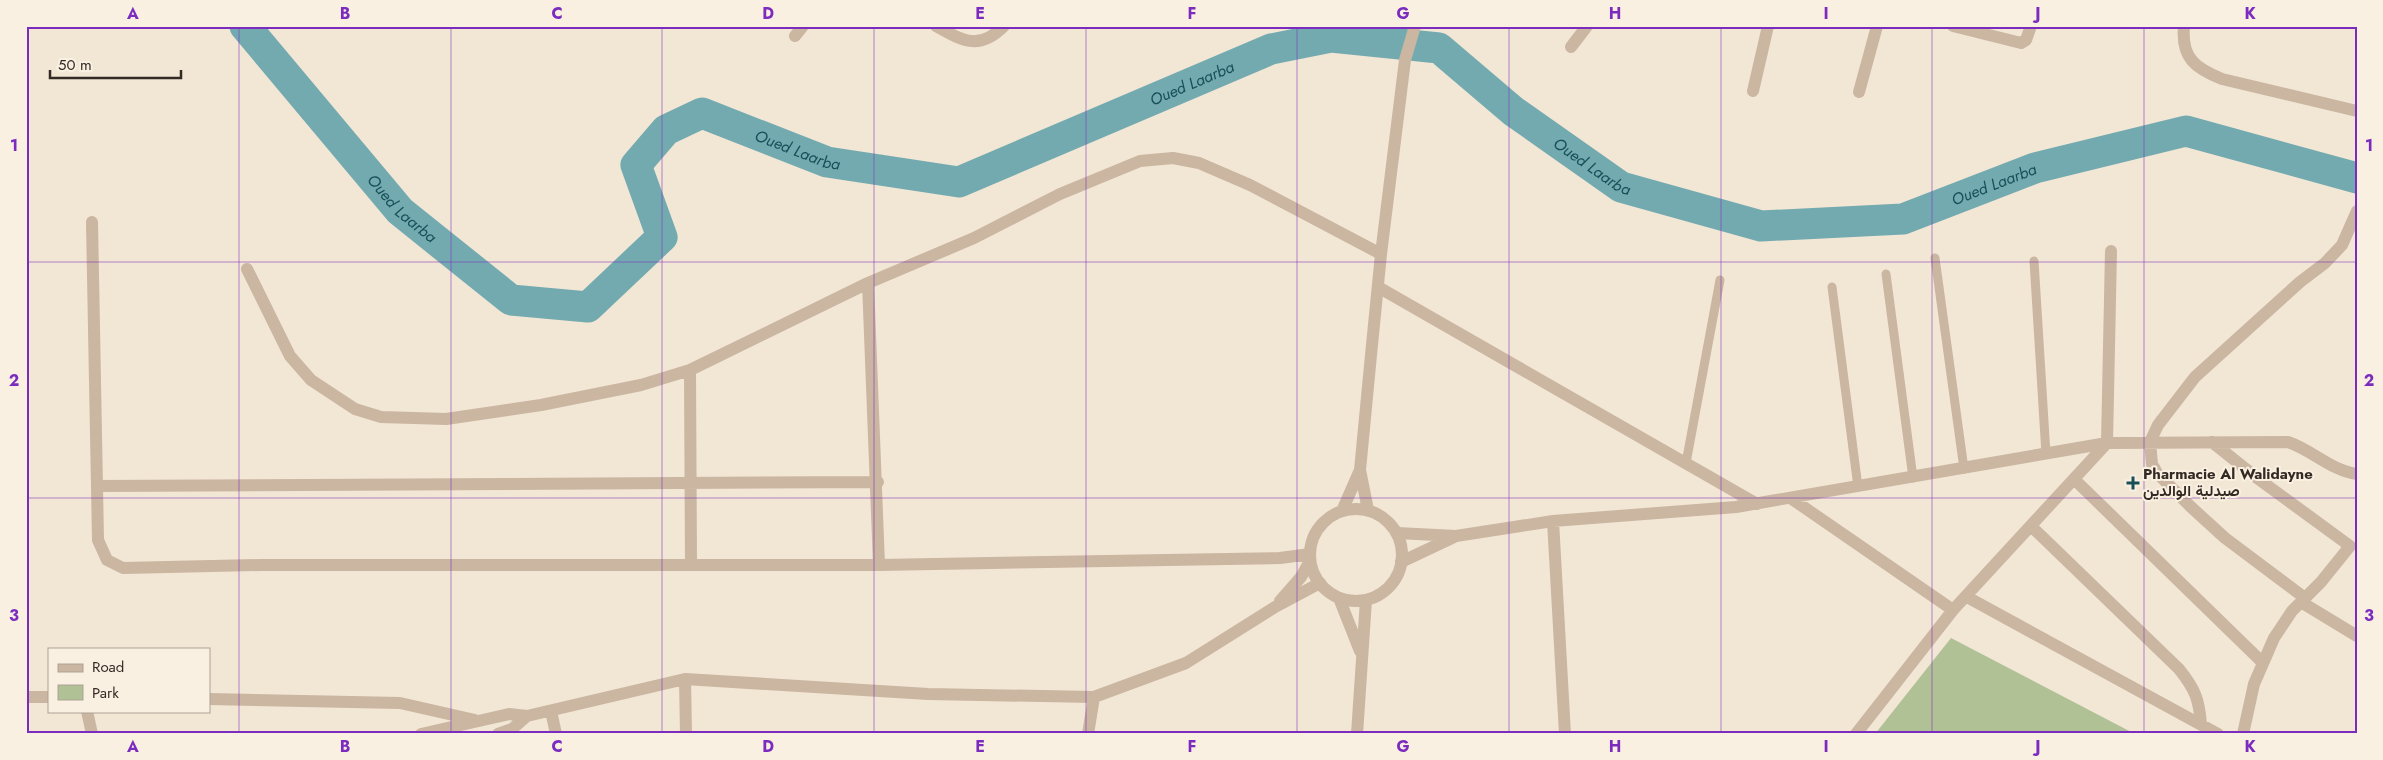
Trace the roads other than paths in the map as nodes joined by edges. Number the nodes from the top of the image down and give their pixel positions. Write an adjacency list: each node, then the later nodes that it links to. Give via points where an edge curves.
1 (936, 26): 2 (street, via 974,42 992,38)
2 (1004, 26)
3 (1415, 26): 17 (street, via 1405,60)
4 (1587, 26): 10 (street)
5 (1768, 26): 11 (street)
6 (1877, 26): 12 (street)
7 (1954, 26): 8 (street, via 2021,43 2026,40)
8 (2031, 26)
9 (2184, 26): 13 (street, via 2185,52 2204,72)
10 (1571, 47)
11 (1753, 91)
12 (1859, 92)
13 (2357, 111)
14 (2357, 211): 27 (street, via 2342,245 2195,377 2158,425)
15 (92, 222): 39 (street)
16 (2111, 251): 29 (street)
17 (1381, 254): 23 (street, via 1250,185 1199,162 1173,158 1140,161 1060,194 974,238); 24 (street)
18 (1935, 258): 32 (lane)
19 (2034, 261): 30 (lane)
20 (247, 269): 26 (street, via 290,356 311,380 355,409 381,417 446,419 541,405)
21 (1886, 274): 35 (lane)
22 (1720, 280): 31 (lane)
23 (868, 283): 26 (street); 38 (street)
24 (1378, 287): 31 (street); 33 (street)
25 (1832, 287): 40 (lane)
26 (690, 370): 37 (street)
27 (2150, 442): 28 (street); 29 (street); 58 (street, via 2152,464 2157,473 2225,538)
28 (2212, 442): 34 (street, via 2288,442 2335,467); 49 (street)
29 (2107, 443): 30 (street); 36 (street)
30 (2046, 454): 32 (street)
31 (1686, 464): 42 (street)
32 (1964, 469): 35 (street)
33 (1360, 470): 43 (street); 44 (street)
34 (2357, 474)
35 (1913, 478): 40 (street)
36 (2074, 479): 46 (street); 63 (street)
37 (692, 481): 38 (street); 39 (street); 53 (street)
38 (878, 482): 52 (street)
39 (97, 486): 53 (street, via 98,540 107,560 123,568 260,565)
40 (1858, 487): 41 (street)
41 (1792, 499): 42 (street); 60 (street)
42 (1757, 504): 45 (street)
43 (1368, 510): 44 (street); 47 (street, via 1390,523)
44 (1342, 511): 50 (street, via 1319,527 1312,540)
45 (1553, 521): 48 (street); 81 (street)
46 (2031, 526): 55 (street); 73 (street, via 2179,669 2194,687 2200,704)
47 (1397, 533): 48 (street); 51 (street)
48 (1456, 536): 51 (street)
49 (2353, 548): 58 (street)
50 (1310, 557): 52 (street); 54 (street); 59 (street, via 1301,577)
51 (1401, 562): 57 (street, via 1390,586)
52 (879, 565): 53 (street)
53 (691, 566)
54 (1320, 583): 56 (street); 59 (street)
55 (1967, 597): 60 (street); 73 (street)
56 (1339, 598): 57 (street); 62 (street)
57 (1366, 600): 62 (street)
58 (2303, 600): 61 (street); 63 (street, via 2274,638)
59 (1275, 607): 67 (street, via 1186,663)
60 (1953, 610): 82 (street)
61 (2357, 636)
62 (1362, 654): 80 (street)
63 (2262, 662): 84 (street)
64 (684, 680): 67 (street, via 928,694); 69 (street); 78 (street)
65 (26, 697): 66 (street)
66 (48, 697)
67 (1094, 697): 79 (street)
68 (210, 699): 72 (street, via 400,703)
69 (551, 711): 71 (street); 77 (street)
70 (87, 712): 74 (street)
71 (527, 716): 72 (street, via 509,714); 76 (street, via 512,729)
72 (478, 721): 75 (street)
73 (2201, 724): 83 (street)
74 (92, 734)
75 (421, 734)
76 (498, 734)
77 (556, 734)
78 (686, 734)
79 (1088, 734)
80 (1357, 734)
81 (1565, 734)
82 (1856, 734)
83 (2218, 734)
84 (2243, 734)

